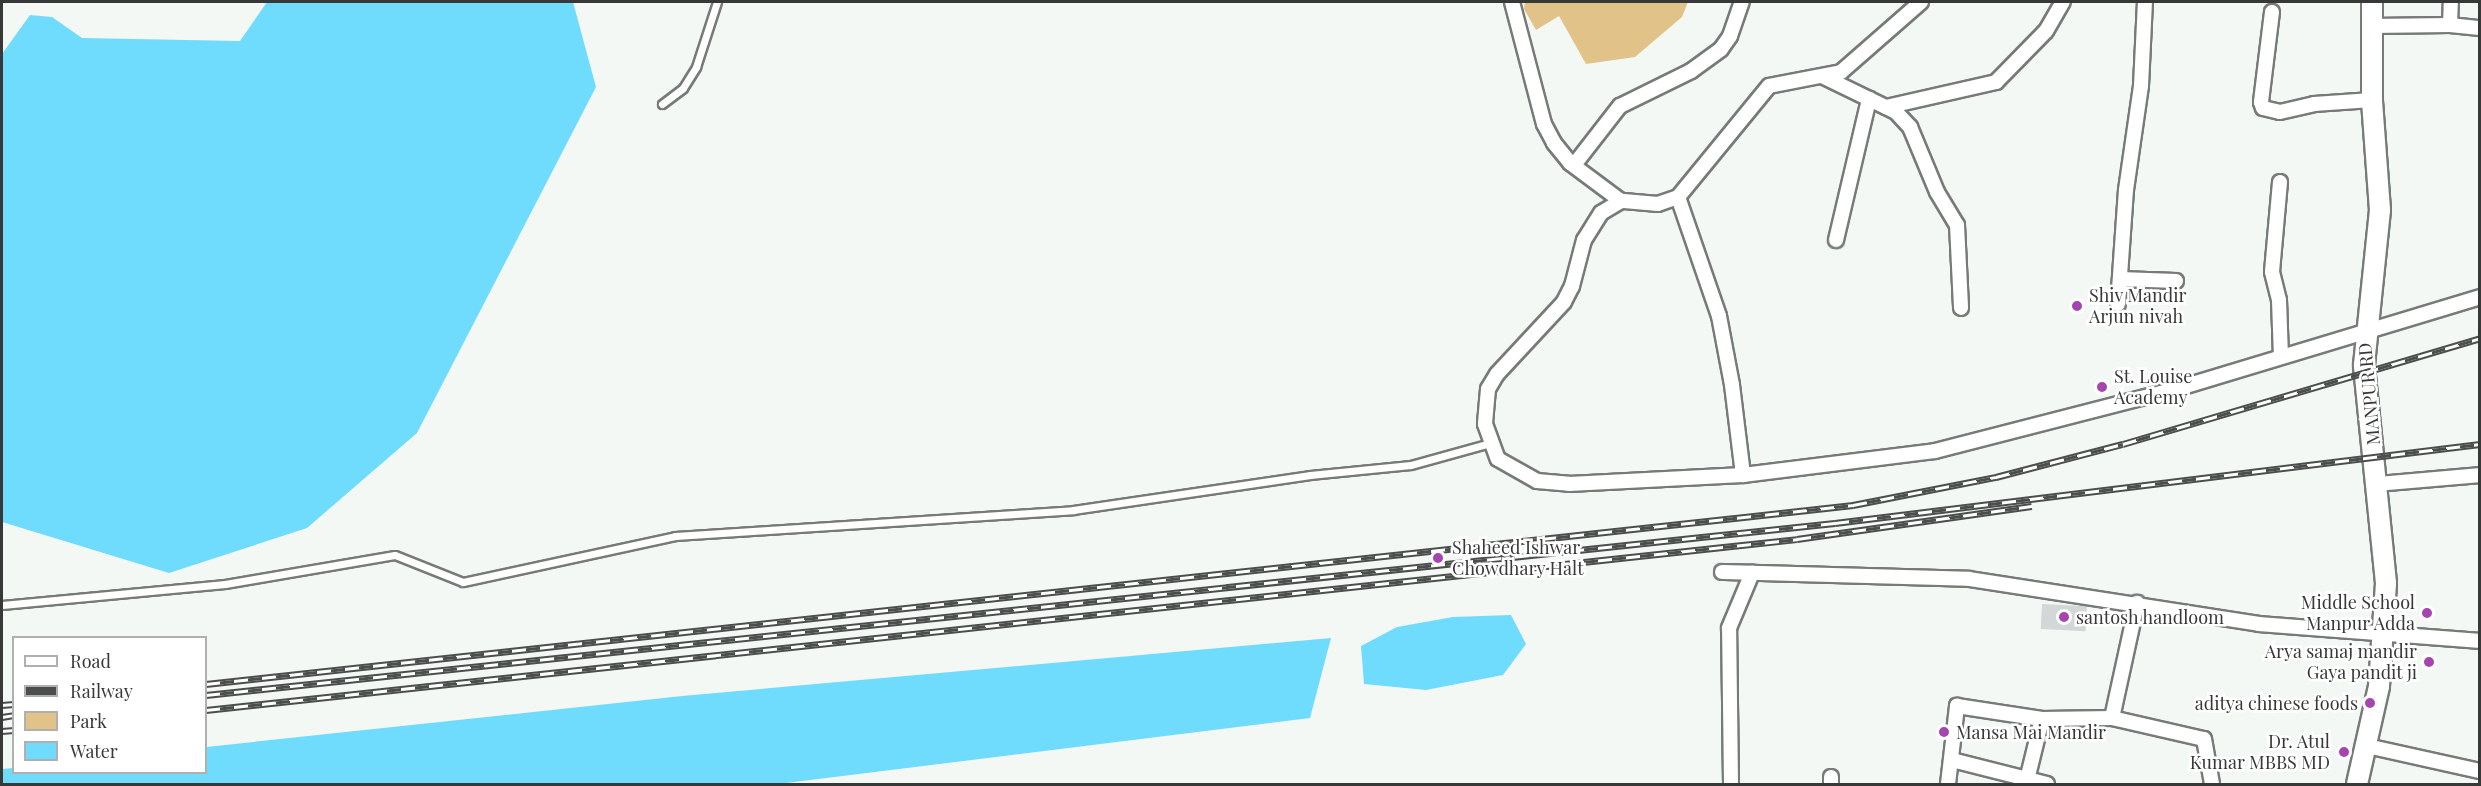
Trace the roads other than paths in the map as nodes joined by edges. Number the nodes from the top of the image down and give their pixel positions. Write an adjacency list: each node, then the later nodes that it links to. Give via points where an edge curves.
1 (717, 2): 16 (lane, via 696,67 683,88)
2 (1512, 2): 18 (street, via 1544,124 1561,154)
3 (1742, 2): 18 (street, via 1721,49 1691,70 1620,106)
4 (1921, 2): 13 (street, via 1847,69)
5 (2063, 2): 17 (street, via 2046,31 1996,82)
6 (2145, 2): 23 (street, via 2141,86 2126,190)
7 (2372, 2): 11 (main road, MANPUR RD)
8 (2451, 2): 10 (street)
9 (2272, 12): 15 (street, via 2263,108 2280,112 2324,102)
10 (2450, 25): 11 (street); 12 (street)
11 (2371, 26): 15 (main road, MANPUR RD)
12 (2480, 28)
13 (1824, 77): 14 (street); 20 (street, via 1782,81 1759,94)
14 (1869, 99): 17 (street); 22 (street)
15 (2372, 100): 28 (main road, MANPUR RD, via 2379,174 2379,244)
16 (662, 105)
17 (1886, 107): 27 (street, via 1910,127 1937,192 1957,225)
18 (1574, 165): 21 (street)
19 (2280, 182): 29 (street, via 2272,272)
20 (1678, 197): 21 (street, via 1659,204); 31 (street, via 1719,316)
21 (1620, 201): 30 (street, via 1608,206 1594,222 1564,302 1497,374 1488,389 1485,424)
22 (1836, 240)
23 (2120, 279): 24 (street); 26 (street)
24 (2176, 281)
25 (2480, 297): 28 (street)
26 (2118, 304)
27 (1961, 308)
28 (2364, 333): 29 (street); 33 (main road, MANPUR RD)
29 (2282, 357): 31 (street, via 2067,419 1935,451)
30 (1490, 442): 31 (street, via 1498,459 1509,468 1552,484); 37 (lane, via 1411,465 1310,475 1073,510 675,536 470,581 446,578 395,555 225,584)
31 (1743, 475)
32 (2480, 475): 33 (street)
33 (2377, 484): 38 (main road, MANPUR RD, via 2386,583)
34 (1722, 572): 35 (street)
35 (1752, 573): 36 (street, via 1969,579); 46 (street, via 1729,628)
36 (2137, 603): 38 (street, via 2259,624); 40 (street)
37 (2, 605)
38 (2384, 634): 39 (street); 42 (main road, MANPUR RD)
39 (2480, 641)
40 (2112, 718): 41 (street); 49 (street, via 2204,739)
41 (2042, 719): 43 (street, via 1957,706); 45 (street)
42 (2367, 746): 44 (street); 50 (main road, MANPUR RD)
43 (1952, 760): 45 (street); 47 (street)
44 (2480, 771)
45 (2027, 781): 48 (street)
46 (1731, 784)
47 (1948, 784)
48 (2047, 784)
49 (2212, 784)
50 (2356, 784)

